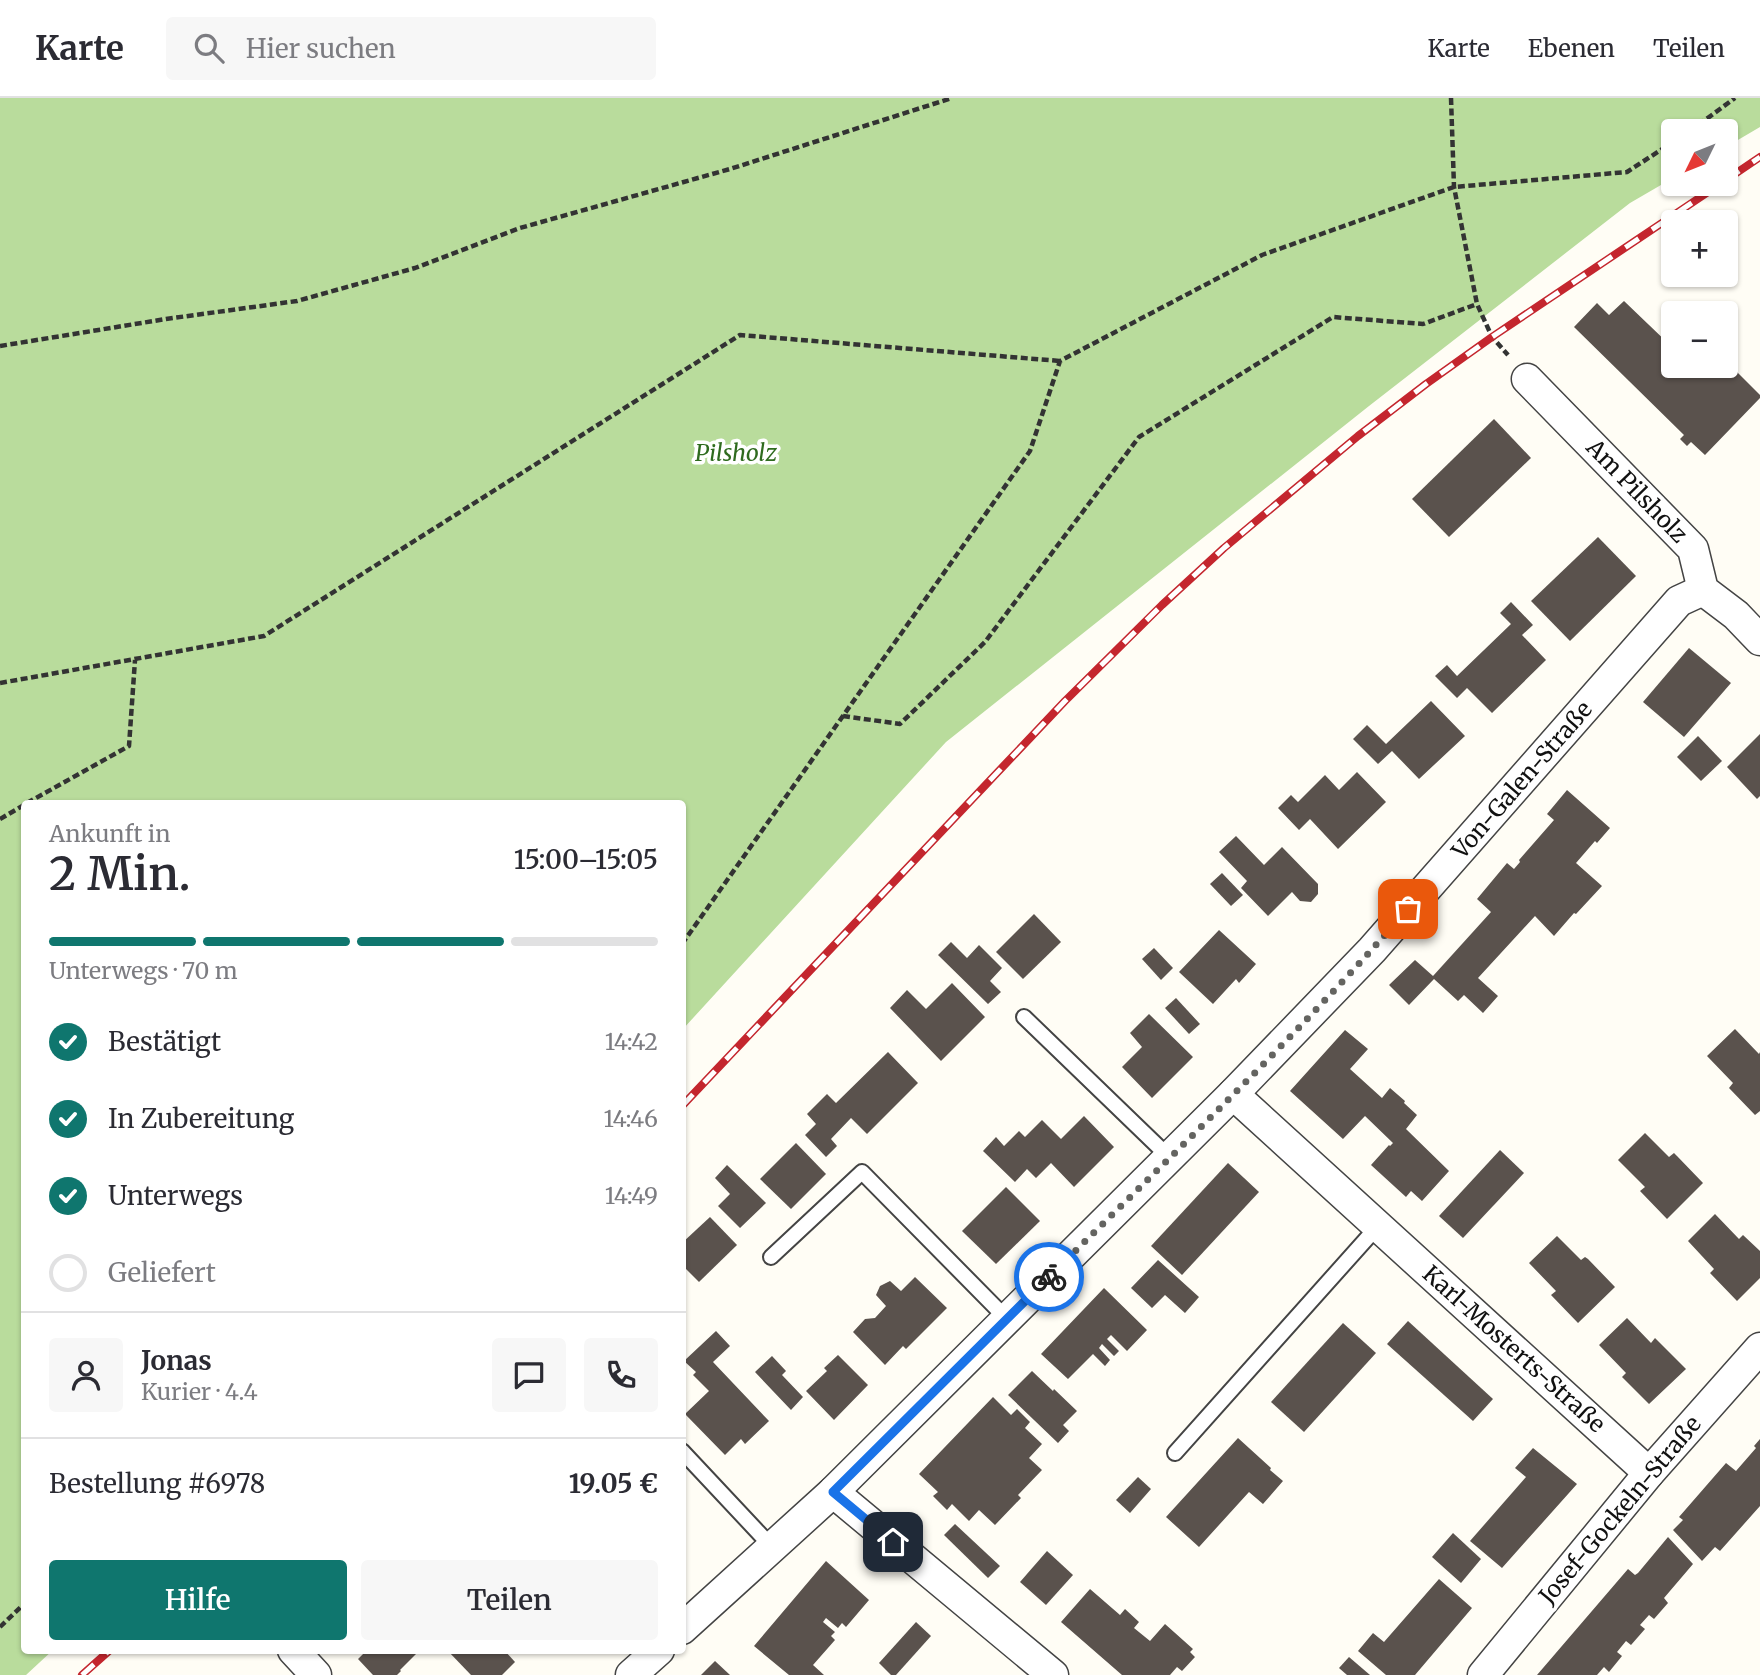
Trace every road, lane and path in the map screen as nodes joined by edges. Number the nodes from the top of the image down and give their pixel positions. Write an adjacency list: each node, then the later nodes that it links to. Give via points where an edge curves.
1 (953, 98): 8 (path, via 730,169 520,228 415,268 297,301)
2 (1451, 98): 6 (path)
3 (1735, 98): 4 (path)
4 (1706, 119)
5 (1661, 150): 6 (path, via 1627,172)
6 (1454, 187): 7 (path); 9 (path, via 1262,255)
7 (1477, 304): 10 (path, via 1492,337); 15 (path, via 1423,324 1333,317 1139,438 985,642 900,724)
8 (0, 346)
9 (1060, 361): 13 (path, via 740,335 264,636); 15 (path, via 1030,450)
10 (1527, 379): 11 (street, Am Pilsholz, via 1693,549)
11 (1703, 590): 12 (street); 21 (street, Von-Galen-Straße, via 1679,601 1372,950)
12 (1760, 640)
13 (135, 660): 14 (path); 16 (path, via 129,746)
14 (0, 683)
15 (843, 716): 19 (path)
16 (33, 800)
17 (21, 807): 18 (path)
18 (0, 819)
19 (686, 938)
20 (1024, 1017): 22 (lane)
21 (1233, 1094): 22 (street, Von-Galen-Straße); 23 (street, Karl-Mosterts-Straße)
22 (1169, 1157): 25 (street, Von-Galen-Straße)
23 (1378, 1226): 27 (lane); 29 (street, Karl-Mosterts-Straße)
24 (771, 1257): 25 (lane, via 862,1172)
25 (1007, 1319): 30 (street, Von-Galen-Straße)
26 (1760, 1348): 29 (street, Josef-Gockeln-Straße)
27 (1175, 1452)
28 (686, 1455): 31 (lane)
29 (1649, 1473): 40 (street, Josef-Gockeln-Straße)
30 (833, 1492): 31 (street, Von-Galen-Straße); 39 (street)
31 (772, 1547): 33 (street, Von-Galen-Straße)
32 (21, 1607): 34 (path)
33 (686, 1625)
34 (0, 1627)
35 (297, 1654): 37 (street)
36 (655, 1654): 38 (street)
37 (316, 1675)
38 (631, 1675)
39 (1053, 1675)
40 (1483, 1675)

